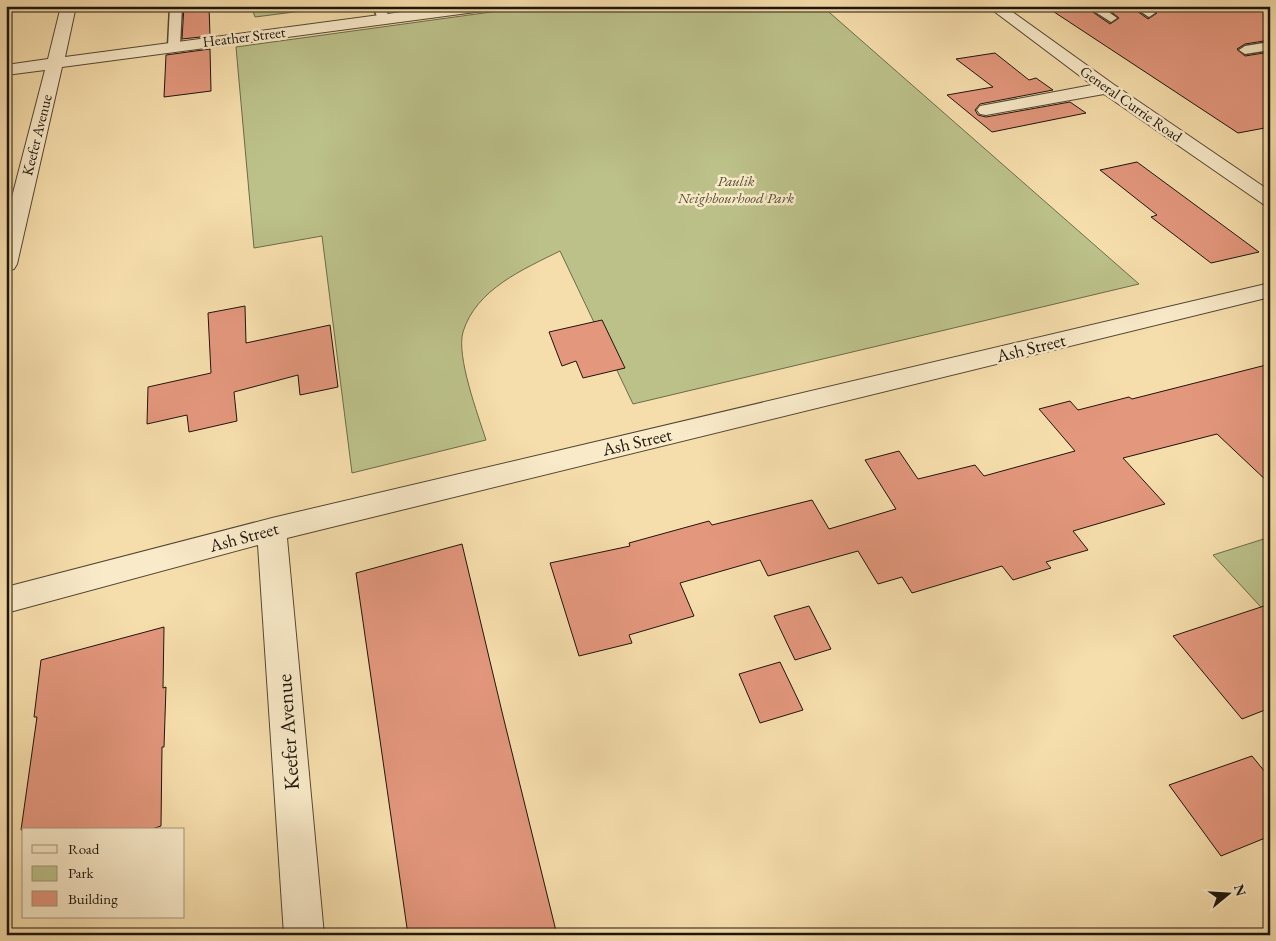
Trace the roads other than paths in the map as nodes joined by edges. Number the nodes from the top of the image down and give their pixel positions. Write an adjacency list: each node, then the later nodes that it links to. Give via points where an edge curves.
1 (68, 6): 13 (street, Keefer Avenue)
2 (176, 6): 10 (lane)
3 (483, 6): 7 (street, Heather Street)
4 (994, 6): 15 (street, General Currie Road)
5 (1092, 6): 9 (lane)
6 (1138, 6): 8 (lane)
7 (381, 12): 10 (street, Heather Street)
8 (1149, 13)
9 (1111, 18)
10 (174, 46): 13 (street, Heather Street)
11 (1270, 46): 12 (lane)
12 (1245, 50)
13 (54, 63): 14 (street, Heather Street); 18 (street, Keefer Avenue)
14 (6, 70)
15 (1107, 88): 16 (street); 17 (street, General Currie Road)
16 (986, 110)
17 (1270, 200)
18 (12, 210): 19 (street, Keefer Avenue)
19 (6, 264)
20 (1270, 290): 21 (street, Ash Street)
21 (272, 530): 22 (street, Ash Street); 23 (street, Keefer Avenue)
22 (6, 600)
23 (304, 935)

